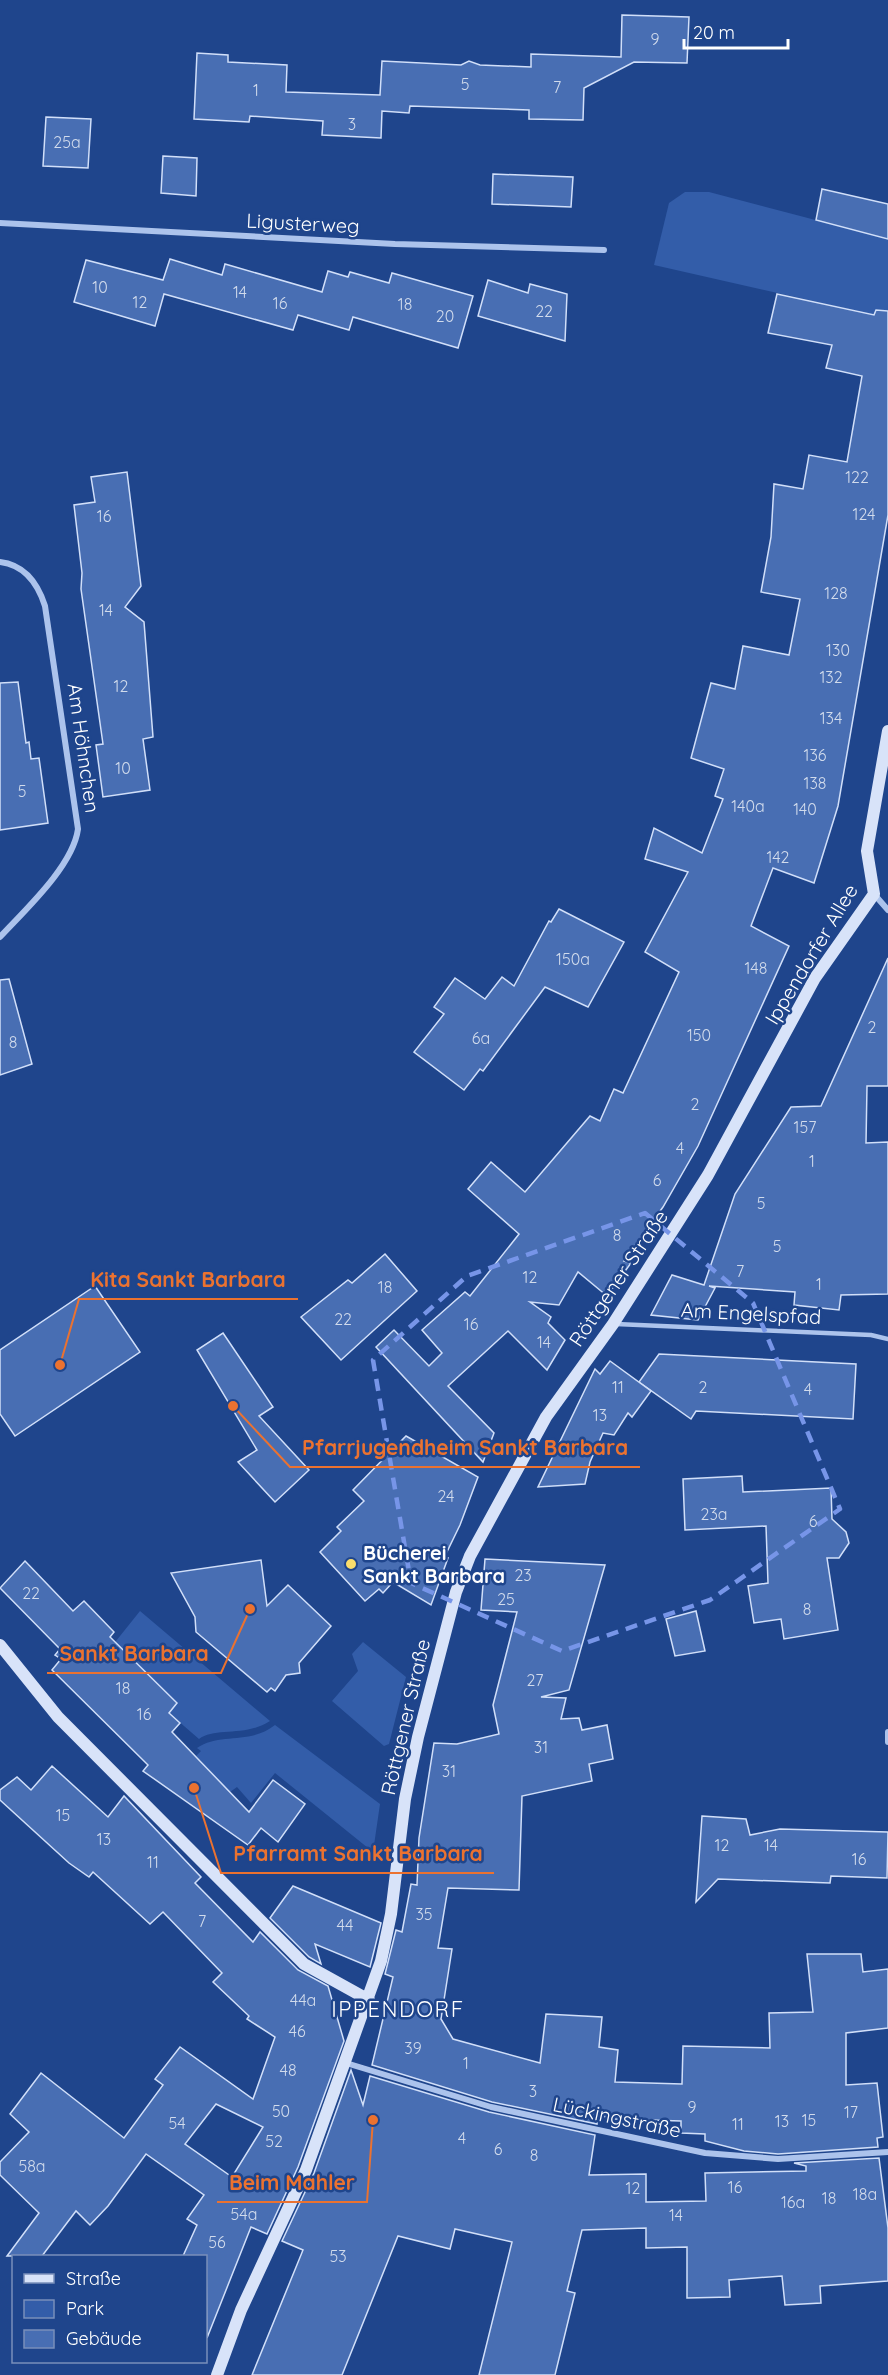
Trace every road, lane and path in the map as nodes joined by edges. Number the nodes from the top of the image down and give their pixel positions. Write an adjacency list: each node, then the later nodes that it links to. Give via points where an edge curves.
1 (0, 223): 2 (street, Ligusterweg, via 395,244)
2 (604, 250)
3 (0, 562): 7 (street, Am Höhnchen, via 18,567 30,577 45,606 78,829 76,841 50,881)
4 (888, 731): 5 (street, Ippendorfer Allee, via 867,851)
5 (874, 894): 6 (street); 8 (street, Ippendorfer Allee, via 815,978)
6 (888, 910)
7 (0, 937)
8 (742, 1117): 9 (street, Röttgener Straße)
9 (613, 1324): 10 (lane, Am Engelspfad, via 871,1335); 14 (street, Röttgener Straße, via 546,1417 470,1556 456,1592 418,1737 405,1799 391,1914)
10 (888, 1339)
11 (0, 1645): 14 (street, via 58,1717 304,1964)
12 (888, 1732): 13 (street)
13 (888, 1742)
14 (369, 2000): 15 (street, Röttgener Straße)
15 (346, 2063): 16 (street, Lückingstraße, via 492,2108 705,2153 778,2159); 17 (street, Röttgener Straße, via 306,2169 241,2310)
16 (888, 2152)
17 (217, 2375)

